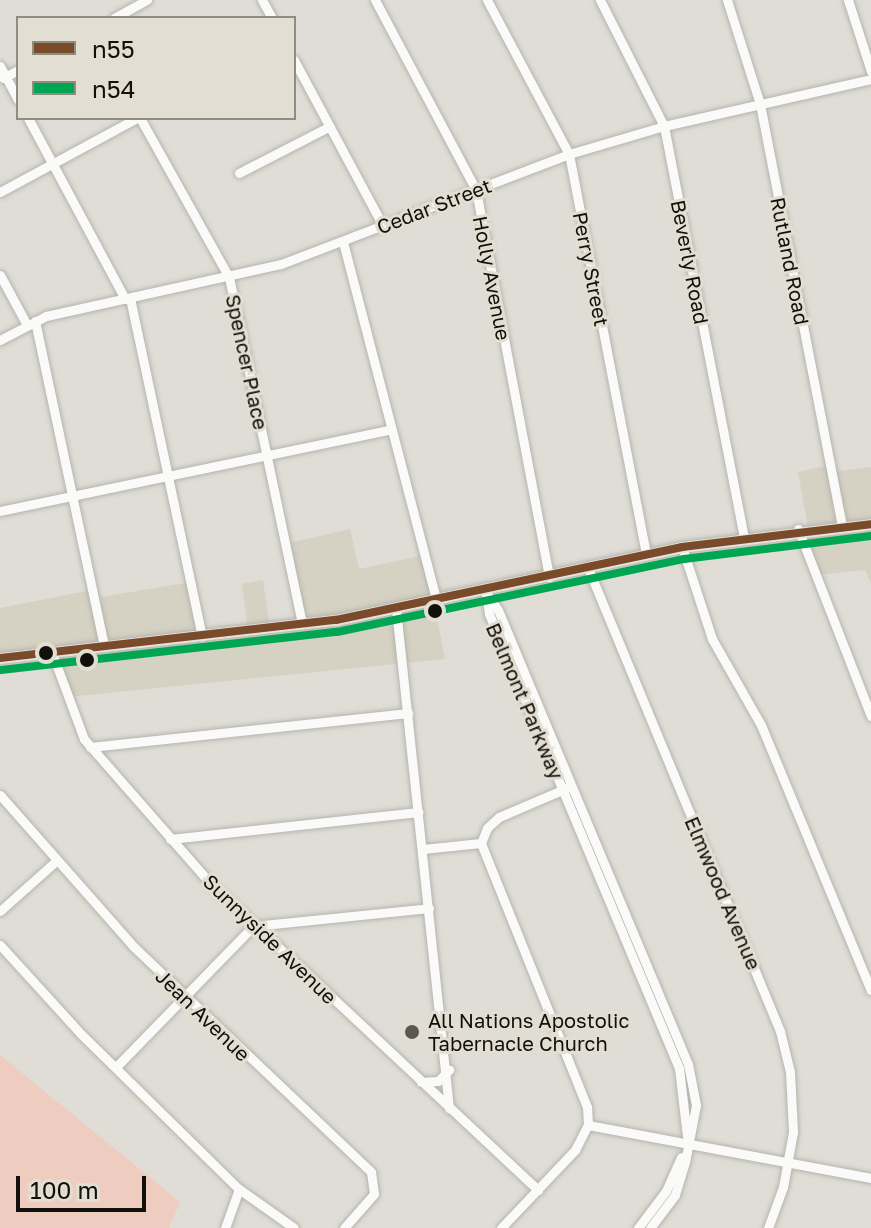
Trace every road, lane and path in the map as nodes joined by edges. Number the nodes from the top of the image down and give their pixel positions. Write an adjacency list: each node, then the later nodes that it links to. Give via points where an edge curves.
1 (147, 0): 7 (street)
2 (375, 0): 23 (street, Holly Avenue)
3 (487, 0): 20 (street, Perry Street)
4 (600, 0): 19 (street, Beverly Road)
5 (727, 0): 14 (street, Rutland Road)
6 (848, 0): 10 (street)
7 (118, 16)
8 (296, 64): 18 (street)
9 (0, 66): 11 (street)
10 (871, 71)
11 (3, 78): 13 (street)
12 (871, 79): 14 (street, Cedar Street)
13 (16, 97)
14 (760, 104): 19 (street, Cedar Street); 38 (street, Rutland Road)
15 (29, 120): 21 (street)
16 (134, 120): 21 (street)
17 (139, 120): 28 (street, Spencer Place)
18 (330, 126): 22 (street); 25 (street)
19 (664, 126): 20 (street, Cedar Street); 40 (street, Beverly Road)
20 (569, 154): 23 (street, Cedar Street); 42 (street, Perry Street)
21 (53, 163): 24 (street); 29 (street)
22 (239, 173)
23 (476, 190): 25 (street, Cedar Street); 44 (street, Holly Avenue)
24 (0, 192)
25 (383, 226): 26 (street, Cedar Street)
26 (343, 242): 28 (street, Cedar Street); 32 (street)
27 (0, 275): 30 (street)
28 (229, 277): 29 (street, Cedar Street); 33 (street, Spencer Place)
29 (128, 298): 30 (street, Cedar Street); 34 (street)
30 (31, 323): 31 (street, Cedar Street); 35 (street)
31 (0, 340)
32 (392, 429): 33 (street); 46 (street)
33 (266, 455): 34 (street); 48 (street, Spencer Place)
34 (169, 475): 35 (street); 49 (street)
35 (73, 496): 36 (street); 50 (street)
36 (0, 511)
37 (871, 524): 38 (main road)
38 (842, 525): 39 (main road)
39 (798, 529): 40 (main road); 54 (street)
40 (744, 537): 41 (main road)
41 (682, 547): 42 (main road); 67 (street, via 712,639 761,725)
42 (646, 555): 43 (main road)
43 (588, 568): 44 (main road); 75 (street, Elmwood Avenue, via 780,1031 793,1106)
44 (549, 577): 45 (main road)
45 (485, 591): 46 (main road); 56 (street, Belmont Parkway, via 489,614)
46 (436, 600): 47 (main road)
47 (396, 609): 48 (main road); 53 (street)
48 (302, 624): 49 (main road)
49 (202, 636): 50 (main road)
50 (104, 647): 51 (main road)
51 (52, 653): 52 (main road); 55 (street, Sunnyside Avenue)
52 (0, 658)
53 (408, 713): 55 (street); 58 (street)
54 (871, 716)
55 (90, 747): 59 (street, Sunnyside Avenue)
56 (567, 788): 60 (street, via 499,817); 74 (street, Belmont Parkway, via 665,1023 679,1068)
57 (0, 795): 62 (street, Jean Avenue)
58 (419, 812): 59 (street); 61 (street)
59 (170, 839): 65 (street, Sunnyside Avenue)
60 (481, 843): 61 (street); 73 (street, via 584,1093)
61 (423, 849): 63 (street)
62 (57, 860): 64 (street); 68 (street, Jean Avenue)
63 (429, 908): 65 (street); 70 (street)
64 (0, 911)
65 (253, 926): 68 (street); 71 (street, Sunnyside Avenue)
66 (0, 945): 69 (street)
67 (871, 990)
68 (185, 998): 69 (street); 81 (street, Jean Avenue, via 371,1172 374,1194)
69 (116, 1067): 77 (street)
70 (449, 1070): 71 (street, via 438,1081); 72 (street)
71 (421, 1082): 72 (street, Sunnyside Avenue)
72 (449, 1108): 78 (street, Sunnyside Avenue)
73 (588, 1125): 74 (street); 78 (street, via 575,1150)
74 (688, 1144): 75 (street); 83 (street, via 666,1191); 84 (street, Belmont Parkway, via 675,1195)
75 (789, 1164): 76 (street); 85 (street, Elmwood Avenue)
76 (871, 1178)
77 (239, 1189): 79 (street); 80 (street)
78 (538, 1190): 82 (street)
79 (225, 1228)
80 (294, 1228)
81 (344, 1228)
82 (501, 1228)
83 (638, 1228)
84 (650, 1228)
85 (768, 1228)

